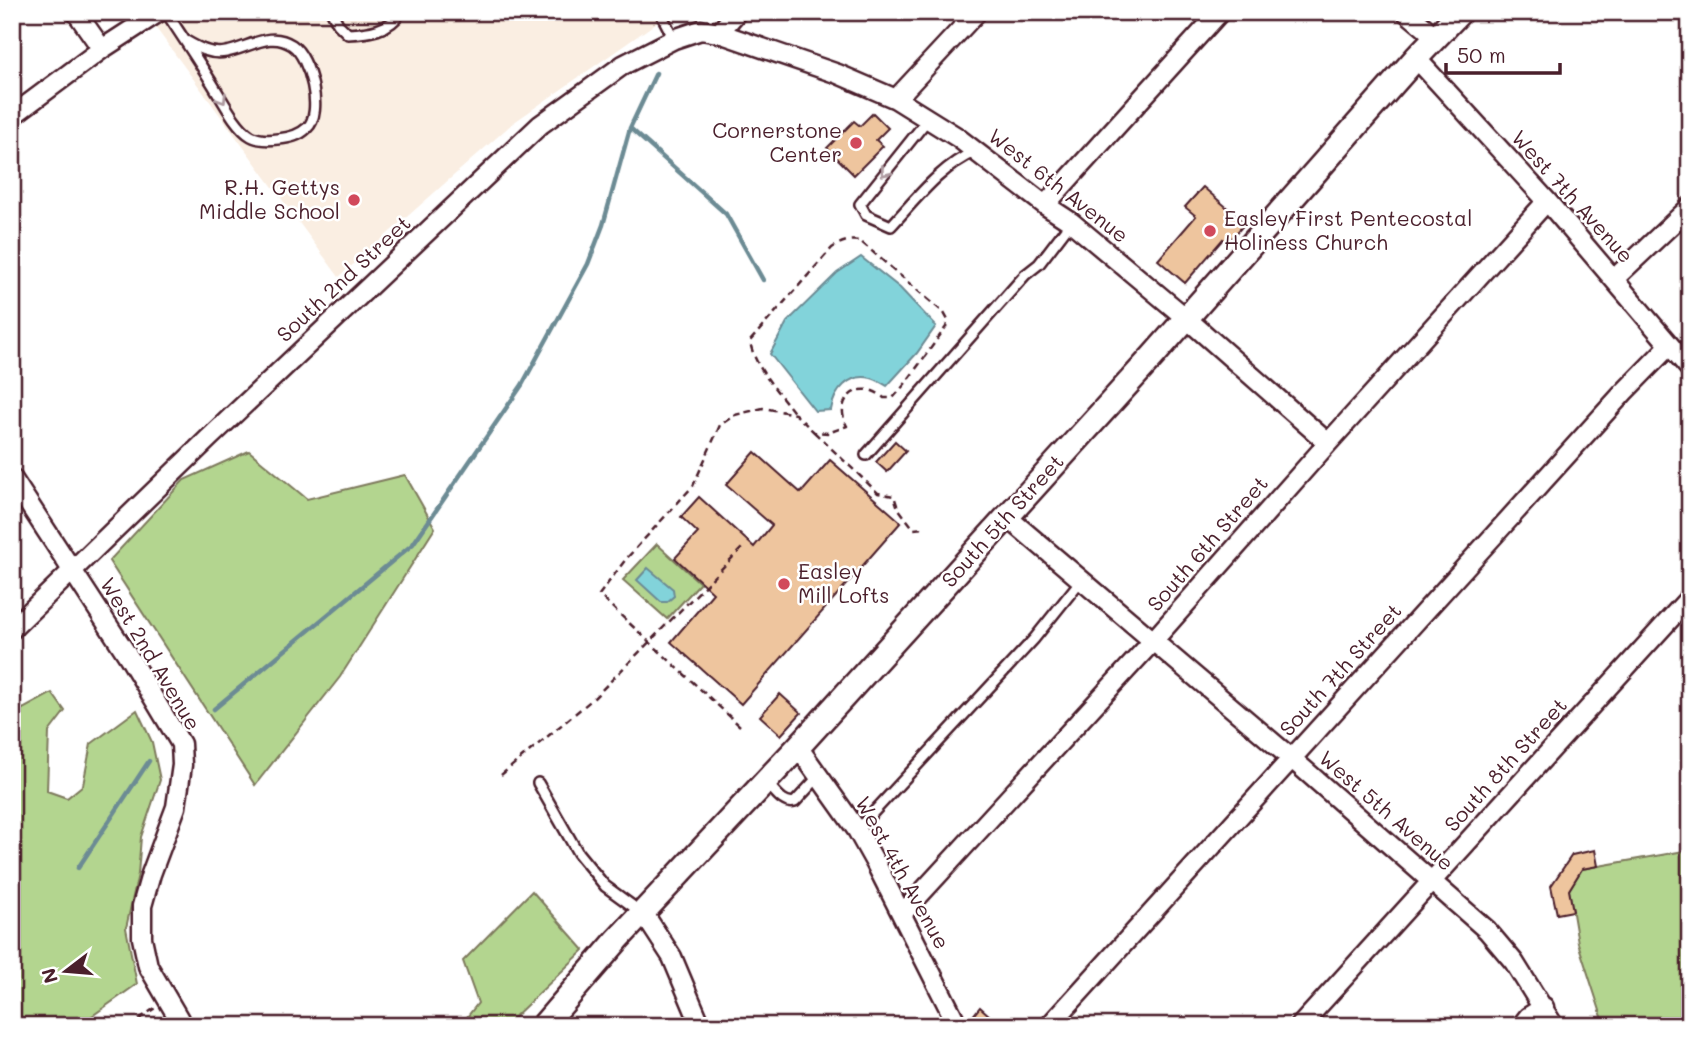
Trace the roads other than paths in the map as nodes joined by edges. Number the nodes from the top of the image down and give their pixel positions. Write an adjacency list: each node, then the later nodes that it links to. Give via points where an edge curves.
1 (76, 12): 16 (street)
2 (159, 12): 16 (street)
3 (166, 12): 15 (lane)
4 (332, 12): 5 (lane, via 348,34 374,33)
5 (401, 12)
6 (660, 12): 14 (lane)
7 (737, 12): 12 (street)
8 (977, 12): 18 (street)
9 (1220, 12): 23 (street)
10 (1406, 12): 13 (street)
11 (1460, 12): 13 (street, South 5th Street)
12 (719, 33): 14 (street, South 2nd Street, via 701,30); 18 (street, West 6th Avenue)
13 (1436, 37): 17 (street, South 5th Street)
14 (674, 39): 34 (street, South 2nd Street, via 623,65 540,125)
15 (186, 41): 15 (lane, one-way to 15, via 235,119 252,136 271,140 293,137 309,127 315,109 314,88 296,47 269,38 226,52 209,52)
16 (102, 50): 19 (street)
17 (1416, 58): 22 (street, West 7th Avenue); 27 (street, South 5th Street)
18 (896, 99): 20 (street, West 6th Avenue)
19 (12, 116)
20 (928, 119): 21 (street, West 6th Avenue); 21 (lane, one-way to 21, via 860,204 866,215 891,226 944,170)
21 (976, 151): 23 (street, West 6th Avenue)
22 (1547, 201): 26 (street, West 7th Avenue); 30 (street, South 6th Street)
23 (1045, 205): 25 (street, West 6th Avenue)
24 (1690, 207): 26 (street)
25 (1071, 222): 27 (street, West 6th Avenue); 31 (lane, via 1039,264)
26 (1614, 279): 28 (street, West 7th Avenue)
27 (1186, 318): 30 (street, West 6th Avenue); 33 (street, South 5th Street)
28 (1669, 346): 29 (street, West 7th Avenue); 40 (street, South 7th Street)
29 (1690, 369)
30 (1328, 443): 38 (street, South 6th Street)
31 (866, 455)
32 (12, 478): 34 (street, West 2nd Avenue)
33 (1006, 516): 35 (street, West 5th Avenue); 39 (street, South 5th Street)
34 (73, 571): 37 (street, South 2nd Street); 49 (street, West 2nd Avenue, via 181,744 176,807 142,906 142,938 148,966)
35 (1082, 579): 38 (street, West 5th Avenue); 44 (lane, via 1034,639)
36 (1690, 597): 45 (street, South 8th Street)
37 (12, 629)
38 (1153, 641): 40 (street, West 5th Avenue); 47 (street, South 6th Street)
39 (798, 747): 41 (street, West 4th Avenue); 42 (street, South 5th Street)
40 (1291, 758): 45 (street, West 5th Avenue); 53 (street, South 7th Street)
41 (820, 775): 42 (lane, via 791,803); 44 (street, West 4th Avenue)
42 (766, 781): 46 (street, South 5th Street)
43 (538, 783): 46 (lane, via 578,853 605,886)
44 (857, 830): 47 (street, West 4th Avenue)
45 (1432, 881): 48 (street, West 5th Avenue, via 1487,930); 54 (street, South 8th Street)
46 (644, 914): 50 (street, South 5th Street); 51 (street, via 672,957)
47 (902, 914): 52 (street, West 4th Avenue)
48 (1544, 1007): 55 (street); 56 (street, West 5th Avenue)
49 (183, 1026)
50 (543, 1026)
51 (701, 1026)
52 (958, 1026)
53 (1049, 1026)
54 (1300, 1026)
55 (1521, 1026)
56 (1553, 1026)

